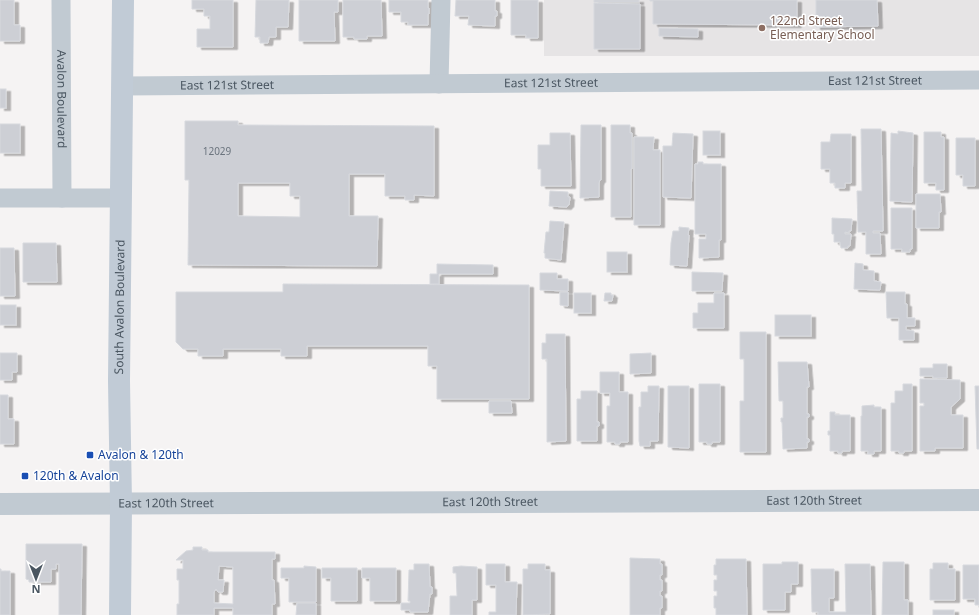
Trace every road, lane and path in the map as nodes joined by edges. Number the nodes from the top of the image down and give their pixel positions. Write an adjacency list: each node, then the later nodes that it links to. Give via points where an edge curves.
1 (62, 0): 8 (street, Avalon Boulevard)
2 (123, 0): 6 (main road, South Avalon Boulevard)
3 (441, 0): 5 (street)
4 (979, 80): 5 (street, East 121st Street)
5 (439, 84): 6 (street, East 121st Street)
6 (123, 86): 9 (main road, South Avalon Boulevard)
7 (0, 198): 8 (street)
8 (62, 198): 9 (street)
9 (121, 198): 12 (main road, South Avalon Boulevard)
10 (979, 500): 12 (street, East 120th Street)
11 (0, 504): 12 (street, East 120th Street)
12 (121, 504): 13 (main road, South Avalon Boulevard)
13 (120, 615)

